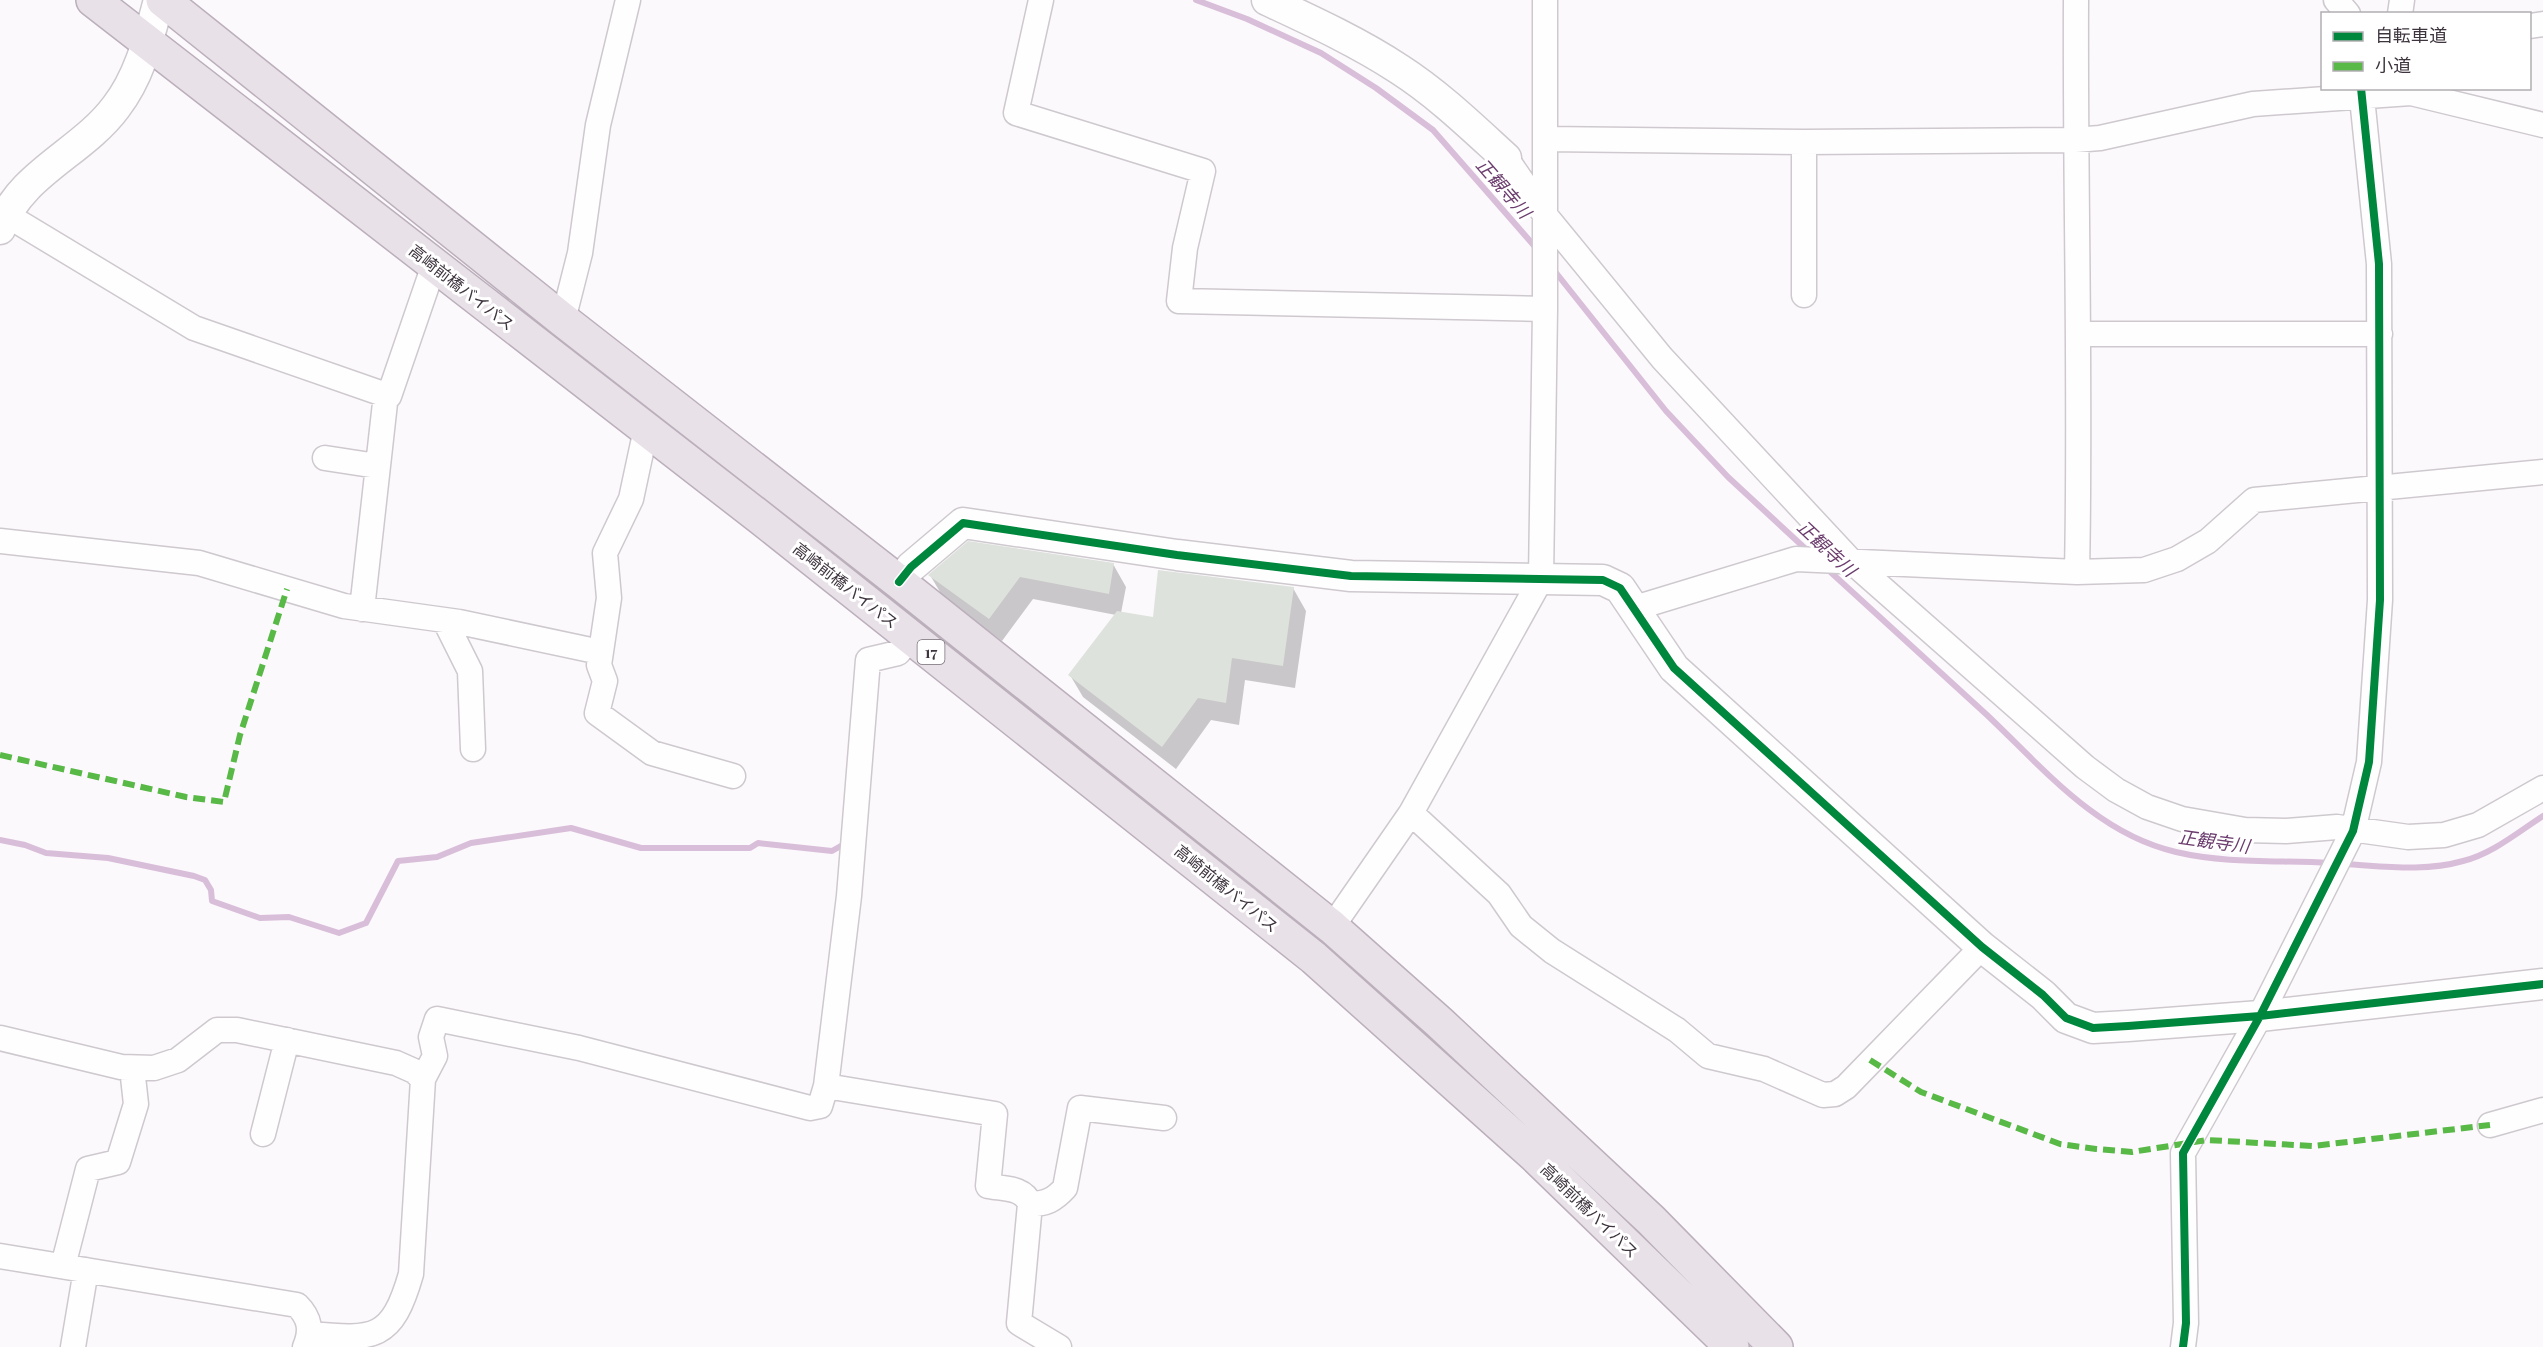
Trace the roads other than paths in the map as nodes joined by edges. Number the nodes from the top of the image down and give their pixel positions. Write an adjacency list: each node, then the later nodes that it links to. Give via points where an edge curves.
1 (93, 0): 11 (highway, 高崎前橋バイパス / 17)
2 (159, 0): 11 (street)
3 (163, 0): 24 (highway, 高崎前橋バイパス / 17)
4 (628, 0): 24 (street, via 598,125 580,253)
5 (1041, 0): 23 (street, via 1016,113 1203,171 1185,248 1179,301)
6 (1267, 0): 17 (street, via 1399,69 1447,105)
7 (1545, 0): 14 (street)
8 (2076, 0): 15 (street)
9 (2336, 0): 10 (street)
10 (2346, 12)
11 (148, 41): 19 (street, via 134,79 116,107 27,186); 21 (highway, 高崎前橋バイパス / 17)
12 (2361, 92): 13 (street, via 2411,93); 15 (street, via 2253,104); 26 (street, via 2379,264)
13 (2543, 125)
14 (1546, 139): 16 (street); 18 (street)
15 (2075, 140): 16 (street); 25 (street)
16 (1804, 142): 22 (street)
17 (1506, 158): 18 (street, via 1527,168); 20 (street)
18 (1545, 169): 20 (street)
19 (4, 212): 27 (street, via 194,328)
20 (1545, 215): 23 (street); 34 (street, via 1662,357)
21 (434, 265): 27 (street, via 389,396); 28 (highway, 高崎前橋バイパス / 17)
22 (1804, 295)
23 (1545, 309): 36 (street)
24 (563, 320): 37 (highway, 高崎前橋バイパス / 17)
25 (2080, 334): 26 (street); 35 (street)
26 (2380, 334): 32 (street)
27 (386, 394): 30 (street)
28 (646, 429): 41 (highway, 高崎前橋バイパス / 17); 42 (street, via 631,499 605,553 609,598)
29 (325, 458): 30 (street)
30 (378, 466): 39 (street)
31 (2543, 472): 32 (street)
32 (2381, 487): 35 (street, via 2254,500 2208,541 2177,559 2144,570); 47 (street, via 2380,600 2369,762)
33 (0, 541): 39 (street, via 199,563)
34 (1850, 560): 35 (street); 38 (street, via 1796,559); 47 (street, via 2085,767 2147,807 2181,819 2245,830 2337,827)
35 (2077, 572)
36 (1541, 579): 37 (street, via 1351,576 963,523); 38 (street, via 1603,580 1620,588); 46 (street)
37 (899, 582): 48 (highway, 高崎前橋バイパス / 17)
38 (1635, 608): 49 (street, via 1674,668)
39 (362, 609): 40 (street)
40 (446, 621): 42 (street); 43 (street, via 470,671)
41 (912, 636): 56 (street, via 898,653 868,660 849,896); 67 (highway, 高崎前橋バイパス / 17, via 1314,958 1534,1155)
42 (600, 652): 44 (street, via 598,665 605,681 597,713 652,753)
43 (473, 749)
44 (733, 777)
45 (2543, 788): 47 (street, via 2478,825 2444,835 2408,837)
46 (1411, 813): 48 (street); 49 (street, via 1499,894 1521,926 1552,951 1677,1030 1708,1056 1764,1069 1823,1095 1846,1087)
47 (2353, 831): 51 (street)
48 (1332, 927): 68 (highway, 高崎前橋バイパス / 17, via 1652,1220)
49 (1982, 947): 51 (street, via 2066,1018 2093,1028)
50 (2543, 984): 51 (street)
51 (2260, 1016): 69 (street, via 2183,1153)
52 (0, 1038): 54 (street)
53 (287, 1040): 54 (street, via 217,1030 178,1060 154,1068); 55 (street, via 396,1063); 60 (street)
54 (132, 1068): 63 (street, via 136,1104 118,1162 88,1169)
55 (423, 1079): 56 (street, via 435,1056 431,1037 437,1019 579,1048 810,1108 820,1106); 64 (street, via 411,1274 403,1301 394,1319 379,1333)
56 (826, 1086): 61 (street, via 995,1114 988,1186 1021,1191)
57 (2543, 1110): 59 (street)
58 (1164, 1119): 61 (street, via 1080,1108 1065,1188 1044,1204)
59 (2490, 1125)
60 (263, 1134)
61 (1030, 1204): 66 (street, via 1018,1323)
62 (0, 1256): 63 (street)
63 (74, 1268): 64 (street, via 297,1305 305,1313); 65 (street)
64 (308, 1340)
65 (73, 1347)
66 (1059, 1347)
67 (1732, 1347)
68 (1776, 1347)
69 (2183, 1347)

